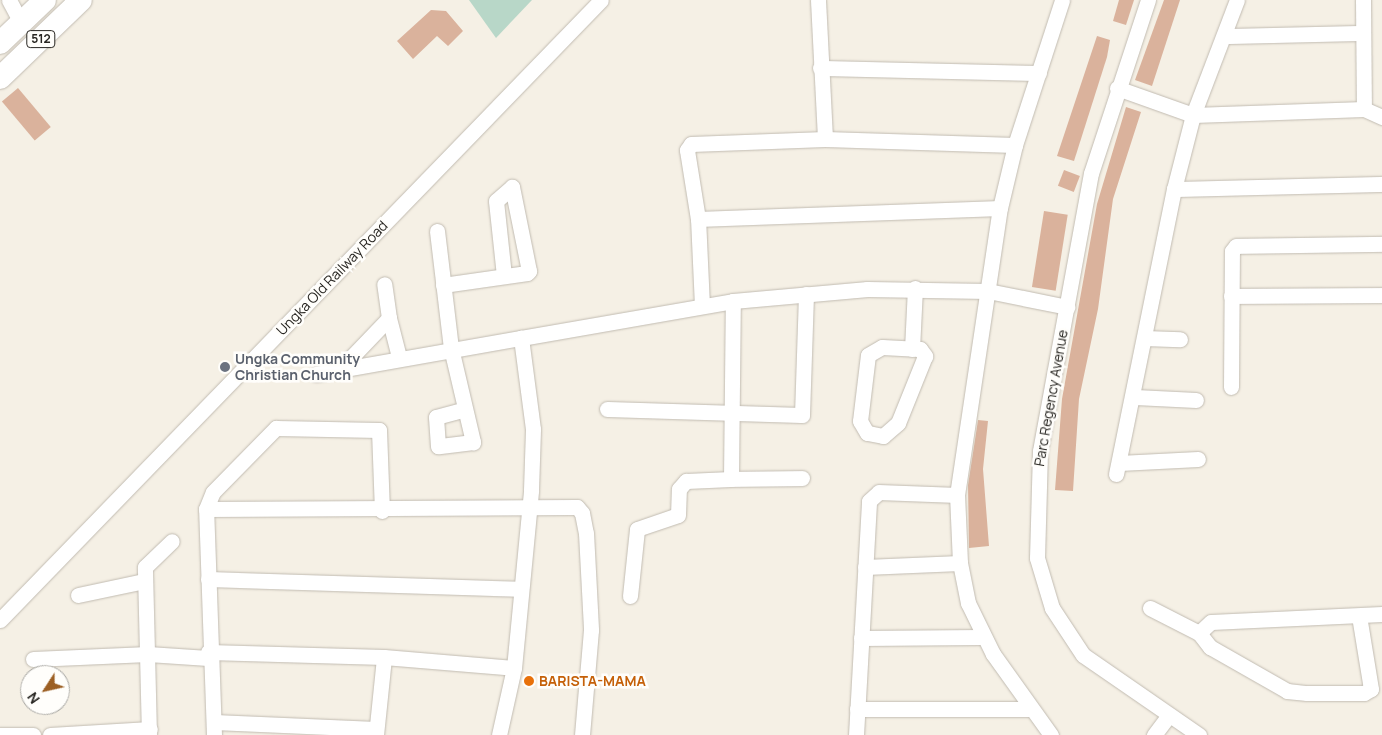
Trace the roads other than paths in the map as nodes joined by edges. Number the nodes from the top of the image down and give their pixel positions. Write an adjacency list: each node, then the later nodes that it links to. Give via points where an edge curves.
1 (9, 0): 11 (street)
2 (82, 0): 17 (main road, 512)
3 (602, 0): 74 (street, Ungka Old Railway Road)
4 (818, 0): 15 (street)
5 (1053, 0): 6 (street)
6 (1062, 0): 16 (street)
7 (1148, 0): 18 (street, Parc Regency Avenue)
8 (1238, 0): 13 (street)
9 (1363, 0): 12 (street)
10 (40, 2): 11 (main road, 512)
11 (21, 23): 14 (main road, 512)
12 (1362, 33): 13 (street); 19 (street)
13 (1226, 36): 20 (street)
14 (0, 43)
15 (820, 68): 16 (street); 22 (street)
16 (1039, 73): 23 (street)
17 (0, 78)
18 (1117, 88): 20 (street); 40 (street, Parc Regency Avenue, via 1091,173)
19 (1364, 109): 20 (street); 21 (street)
20 (1194, 115): 25 (street)
21 (1382, 117)
22 (825, 139): 23 (street); 27 (street, via 691,144 687,150)
23 (1015, 145): 26 (street)
24 (1382, 184): 25 (street)
25 (1174, 189): 43 (street)
26 (1000, 208): 27 (street); 34 (street)
27 (698, 219): 39 (street)
28 (437, 231): 32 (street)
29 (1382, 244): 37 (street, via 1236,246 1232,251)
30 (504, 276): 30 (street, via 530,270 512,188 496,201); 32 (street)
31 (384, 284): 41 (street)
32 (443, 285): 45 (street)
33 (915, 288): 34 (street); 35 (street); 46 (street)
34 (988, 291): 40 (street); 59 (street)
35 (806, 294): 38 (street); 55 (street, via 802,414)
36 (1382, 295): 37 (street)
37 (1231, 296): 50 (street)
38 (733, 301): 39 (street); 55 (street)
39 (702, 306): 42 (street)
40 (1066, 307): 85 (street, Parc Regency Avenue, via 1036,488 1041,578 1061,626 1083,655)
41 (389, 318): 47 (street); 48 (street)
42 (521, 338): 45 (street); 60 (street, via 533,429)
43 (1144, 338): 44 (street); 51 (street)
44 (1180, 339)
45 (451, 348): 47 (street); 54 (street)
46 (912, 349): 46 (street, via 882,347 868,355 860,421 867,433 883,436 898,423 925,356 920,349)
47 (399, 357): 48 (street)
48 (342, 367): 49 (street)
49 (316, 374)
50 (1231, 387)
51 (1134, 397): 52 (street); 56 (street, via 1118,469)
52 (1196, 400)
53 (607, 409): 55 (street)
54 (462, 410)
55 (732, 413): 58 (street)
56 (1198, 458)
57 (802, 478): 58 (street)
58 (731, 479): 70 (street, via 686,481 679,489 678,515 637,529)
59 (957, 495): 64 (street); 65 (street, via 873,495)
60 (527, 507): 62 (street); 68 (street); 93 (street, via 562,505 582,512 591,630)
61 (206, 509): 62 (street); 62 (street, via 213,492 276,428 381,431); 66 (street)
62 (382, 511)
63 (172, 541): 67 (street, via 146,562)
64 (960, 563): 65 (street); 76 (street, via 968,603)
65 (865, 567): 77 (street)
66 (208, 579): 68 (street); 79 (street)
67 (144, 581): 69 (street); 78 (street)
68 (519, 589): 82 (street)
69 (78, 595)
70 (630, 596)
71 (1150, 608): 75 (street)
72 (1382, 614): 73 (street)
73 (1359, 616): 75 (street, via 1210,622); 75 (street, via 1371,681 1371,689 1364,693 1287,691 1210,647)
74 (0, 620)
75 (1199, 633)
76 (982, 637): 77 (street); 84 (street)
77 (861, 638): 83 (street)
78 (148, 654): 79 (street); 81 (street); 87 (street)
79 (208, 655): 80 (street); 86 (street)
80 (384, 657): 82 (street); 88 (street)
81 (34, 659)
82 (514, 668): 92 (street)
83 (857, 709): 84 (street); 94 (street)
84 (1031, 709): 95 (street)
85 (1169, 715): 96 (street); 97 (street, Parc Regency Avenue)
86 (214, 729): 88 (street)
87 (149, 732): 91 (street)
88 (376, 732)
89 (0, 735): 90 (street)
90 (33, 735)
91 (50, 735)
92 (500, 735)
93 (582, 735)
94 (856, 735)
95 (1051, 735)
96 (1154, 735)
97 (1199, 735)

